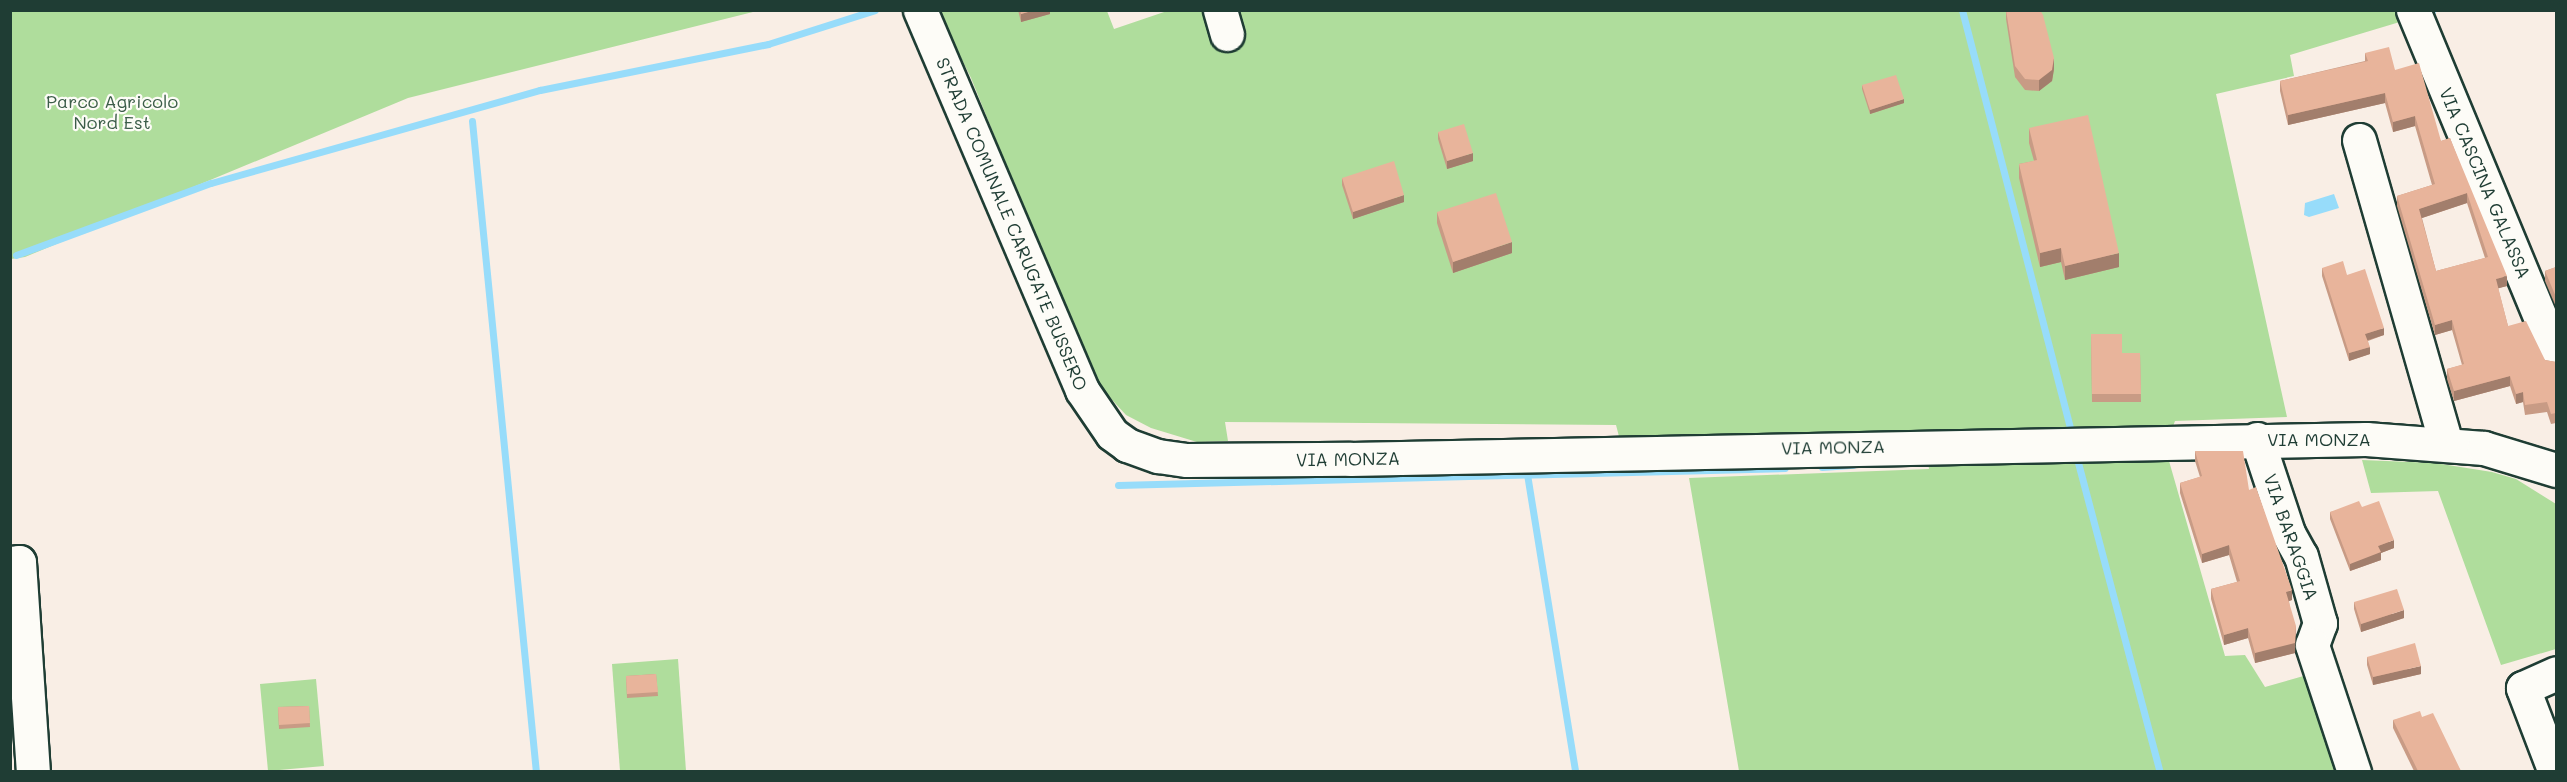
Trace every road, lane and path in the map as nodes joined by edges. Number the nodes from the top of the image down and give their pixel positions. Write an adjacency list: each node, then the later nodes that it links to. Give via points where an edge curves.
1 (920, 10): 5 (street, STRADA COMUNALE CARUGATE BUSSERO, via 1082,390)
2 (2413, 10): 4 (street, VIA CASCINA GALASSA)
3 (2359, 140): 7 (street)
4 (2556, 355)
5 (1112, 434): 6 (street, VIA MONZA, via 1149,453 1186,460)
6 (2257, 439): 7 (street, VIA MONZA); 12 (street, VIA BARAGGIA, via 2288,533 2304,567 2320,623 2312,645)
7 (2446, 443): 8 (street, VIA MONZA, via 2509,453)
8 (2556, 470)
9 (10, 563): 11 (street, via 19,562)
10 (2556, 673): 13 (street, via 2523,688)
11 (33, 771)
12 (2354, 771)
13 (2555, 771)

